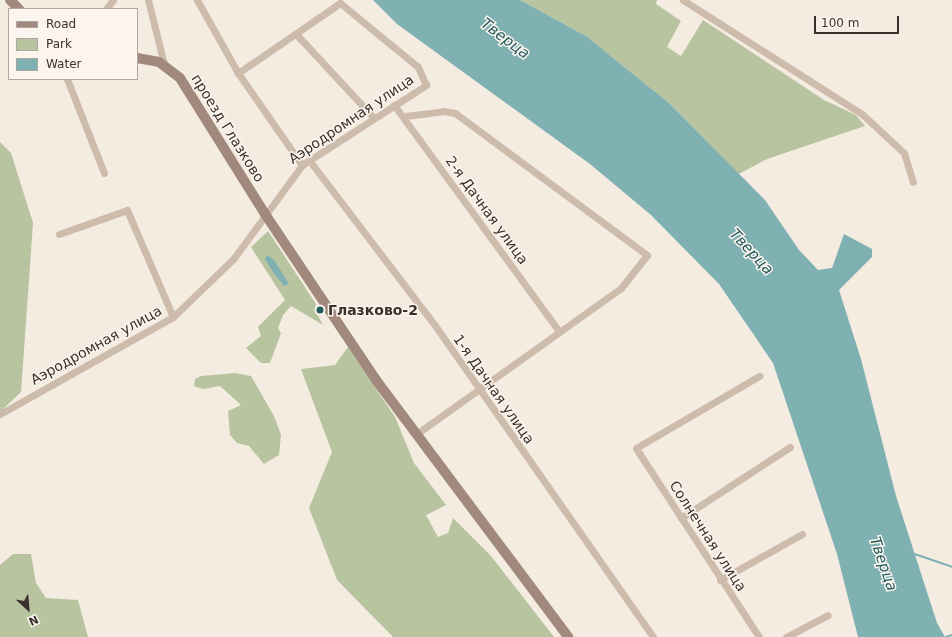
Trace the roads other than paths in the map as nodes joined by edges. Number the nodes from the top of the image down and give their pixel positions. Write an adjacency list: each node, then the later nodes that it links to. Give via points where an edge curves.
1 (10, 0): 7 (main road)
2 (113, 0): 8 (street)
3 (148, 0): 11 (street)
4 (197, 0): 12 (street)
5 (683, 0): 20 (street, via 862,114 904,153)
6 (338, 1): 9 (street); 14 (street, Аэродромная улица, via 418,67 426,85)
7 (18, 8)
8 (107, 8)
9 (296, 34): 12 (street); 16 (street)
10 (138, 58): 11 (main road)
11 (164, 64): 21 (main road, проезд Глазково, via 184,84)
12 (238, 73): 18 (street)
13 (67, 80): 19 (street)
14 (394, 105): 15 (street, 2-я Дачная улица); 16 (street, Аэродромная улица)
15 (405, 116): 24 (street, 2-я Дачная улица); 24 (street, via 443,111 456,113 647,255 621,288)
16 (373, 117): 17 (street, Аэродромная улица)
17 (309, 160): 18 (street, Аэродромная улица); 26 (street, 1-я Дачная улица, via 434,324)
18 (302, 165): 21 (street, Аэродромная улица)
19 (104, 173)
20 (912, 182)
21 (265, 214): 23 (street, Аэродромная улица, via 234,258); 28 (main road, проезд Глазково)
22 (59, 234): 23 (street, via 127,210)
23 (173, 318): 27 (street, Аэродромная улица)
24 (559, 332): 26 (street)
25 (759, 376): 30 (street, Солнечная улица, via 636,448)
26 (480, 392): 28 (street); 35 (street, 1-я Дачная улица)
27 (0, 414)
28 (416, 434): 34 (main road, проезд Глазково)
29 (790, 447): 30 (street)
30 (681, 518): 32 (street, Солнечная улица)
31 (802, 534): 32 (street)
32 (720, 580): 36 (street, Солнечная улица)
33 (828, 615): 37 (street)
34 (568, 637)
35 (653, 637)
36 (758, 637)
37 (786, 637)

